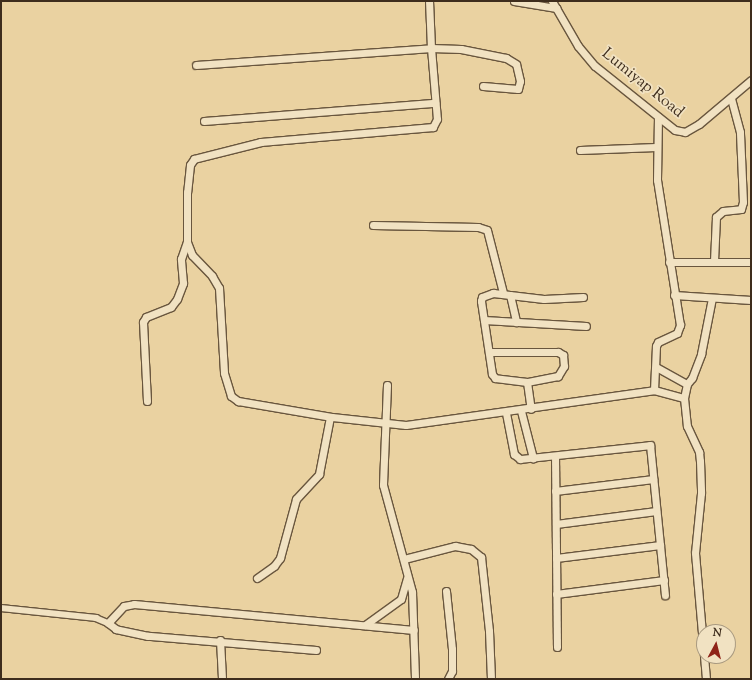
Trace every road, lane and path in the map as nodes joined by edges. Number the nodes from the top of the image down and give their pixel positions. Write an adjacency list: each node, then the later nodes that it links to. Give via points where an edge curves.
1 (429, 1): 4 (street)
2 (514, 1): 3 (street)
3 (554, 4): 10 (street, Lumiyap Road, via 578,46 595,66)
4 (431, 48): 5 (street); 7 (street, via 461,49 513,61 520,81 518,88); 9 (street)
5 (196, 65)
6 (751, 80): 8 (street, Lumiyap Road)
7 (483, 86)
8 (731, 98): 10 (street, Lumiyap Road, via 685,132 676,130); 16 (street, via 740,132 743,202 741,209 723,211 716,217)
9 (435, 103): 11 (street); 15 (street, via 436,125 426,130 261,142 194,159 190,165 187,192)
10 (658, 117): 12 (street)
11 (204, 121)
12 (656, 147): 13 (street); 17 (street, via 657,180)
13 (580, 150)
14 (373, 225): 19 (street, via 478,227 487,230)
15 (187, 242): 35 (street, via 180,259 183,283 177,299 171,307 146,317 143,322); 39 (street, via 192,255 212,276 220,294 219,316 224,339 224,373 231,396 245,402)
16 (714, 261): 17 (street); 18 (street)
17 (669, 262): 21 (street)
18 (751, 262)
19 (503, 293): 20 (street); 25 (street, via 482,297)
20 (510, 295): 22 (street, via 544,298); 26 (street)
21 (674, 295): 23 (street); 29 (street, via 679,329 671,337 658,342 655,351)
22 (583, 297)
23 (712, 298): 24 (street); 31 (street, via 696,370)
24 (751, 300)
25 (484, 320): 26 (street); 28 (street)
26 (516, 322): 27 (street)
27 (586, 326)
28 (489, 352): 30 (street, via 494,378); 30 (street, via 554,351 563,355 564,366 558,376)
29 (656, 367): 31 (street); 33 (street)
30 (527, 382): 36 (street)
31 (686, 384): 34 (street)
32 (387, 385): 40 (street)
33 (654, 390): 34 (street); 36 (street)
34 (684, 398): 67 (street, via 687,426 700,460 701,493 696,552)
35 (147, 401)
36 (531, 409): 37 (street)
37 (521, 411): 38 (street); 42 (street)
38 (506, 413): 40 (street, via 406,425); 42 (street, via 516,457)
39 (330, 416): 40 (street); 51 (street, via 319,474 296,499 280,558 274,566)
40 (388, 424): 49 (street, via 383,486)
41 (555, 456): 42 (street); 43 (street, via 650,445); 44 (street)
42 (533, 458)
43 (653, 479): 44 (street); 45 (street)
44 (555, 491): 46 (street)
45 (656, 511): 46 (street); 47 (street)
46 (556, 524): 48 (street)
47 (660, 544): 48 (street); 52 (street)
48 (556, 558): 54 (street)
49 (404, 559): 50 (street); 66 (street, via 455,546 471,549 481,558 489,630)
50 (407, 576): 58 (street, via 401,599); 59 (street, via 412,592)
51 (257, 578)
52 (664, 580): 54 (street); 55 (street)
53 (446, 591): 65 (street, via 452,649 452,671)
54 (556, 594): 61 (street)
55 (665, 595)
56 (1, 608): 57 (street, via 96,618)
57 (108, 623): 58 (street, via 124,606 134,604 255,617); 60 (street, via 116,629 148,636)
58 (366, 625): 59 (street)
59 (414, 630): 64 (street)
60 (220, 640): 62 (street); 63 (street)
61 (557, 647)
62 (316, 650)
63 (222, 679)
64 (415, 679)
65 (448, 679)
66 (491, 679)
67 (706, 679)

